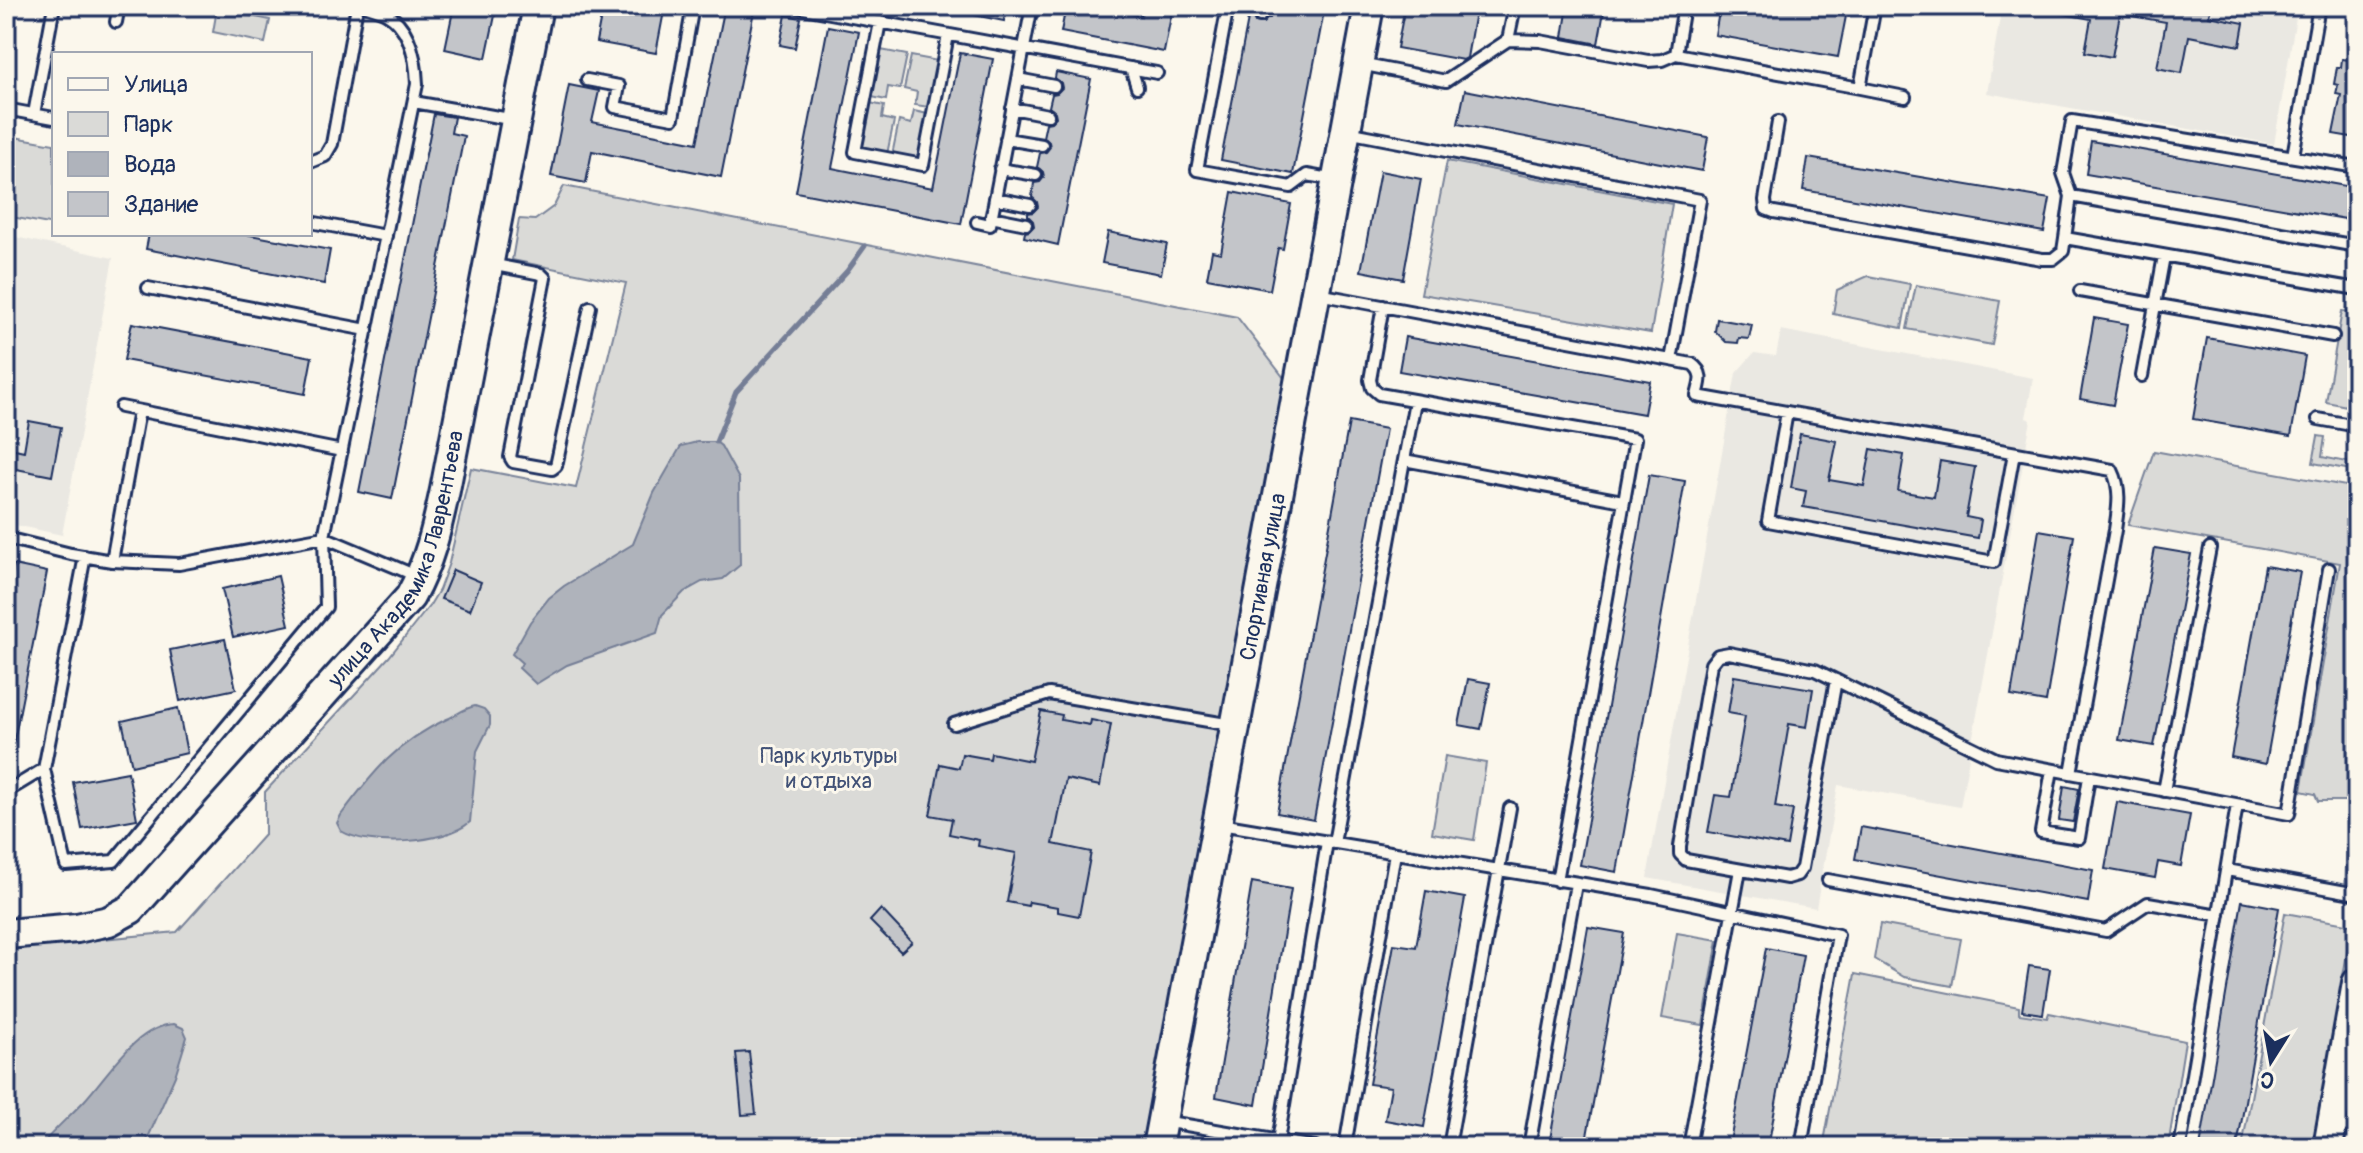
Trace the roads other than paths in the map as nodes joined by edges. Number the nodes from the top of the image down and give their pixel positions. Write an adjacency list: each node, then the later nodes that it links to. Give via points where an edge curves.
1 (54, 6): 33 (lane)
2 (119, 6): 15 (lane)
3 (357, 6): 42 (lane, via 332,144 325,156)
4 (367, 6): 30 (lane, via 388,14 405,33 415,58)
5 (538, 6): 36 (street, улица Академика Лаврентьева)
6 (693, 6): 25 (lane, via 673,118 615,107 619,86)
7 (1032, 6): 19 (lane)
8 (1228, 6): 46 (lane, via 1197,170 1291,187 1307,175)
9 (1369, 6): 21 (street, Спортивная улица)
10 (1515, 6): 18 (lane)
11 (1684, 6): 20 (lane)
12 (1875, 6): 28 (lane)
13 (2319, 6): 41 (lane)
14 (798, 7): 16 (lane)
15 (116, 22)
16 (880, 22): 17 (lane); 17 (lane, via 855,152 923,165)
17 (948, 35): 19 (lane)
18 (1508, 40): 20 (lane, via 1648,61); 21 (lane, via 1446,81)
19 (1024, 49): 22 (lane); 24 (lane)
20 (1676, 54): 28 (lane)
21 (1358, 64): 38 (street, Спортивная улица)
22 (1131, 68): 23 (lane); 27 (lane)
23 (1157, 73)
24 (1018, 79): 26 (lane); 31 (lane)
25 (587, 80)
26 (1054, 86)
27 (1137, 87)
28 (1860, 88): 29 (lane)
29 (1905, 97)
30 (414, 102): 36 (lane); 54 (lane)
31 (1012, 108): 34 (lane); 39 (lane)
32 (6, 109): 33 (lane)
33 (34, 114): 35 (lane)
34 (1048, 115)
35 (52, 118)
36 (517, 120): 58 (street, улица Академика Лаврентьева)
37 (1778, 122): 55 (lane, via 1766,209 2042,259 2063,251)
38 (1346, 132): 46 (street, Спортивная улица); 68 (lane, via 1700,200)
39 (1006, 139): 40 (lane); 44 (lane)
40 (1042, 145)
41 (2293, 156): 43 (lane); 47 (lane, via 2072,121 2063,173)
42 (312, 161)
43 (2357, 167)
44 (1000, 169): 45 (lane); 48 (lane)
45 (1036, 175)
46 (1337, 180): 62 (street, Спортивная улица)
47 (2071, 196): 55 (lane); 56 (lane)
48 (995, 198): 49 (lane); 50 (lane)
49 (1030, 205)
50 (991, 217): 52 (lane, via 990,225); 53 (lane)
51 (312, 222): 54 (lane)
52 (977, 222)
53 (1026, 224)
54 (386, 236): 66 (lane)
55 (2065, 238): 57 (lane)
56 (2357, 246)
57 (2164, 256): 59 (lane); 63 (lane)
58 (490, 264): 65 (lane, via 545,278 513,462 556,466); 86 (street, улица Академика Лаврентьева, via 442,505)
59 (2357, 287)
60 (148, 288): 66 (lane)
61 (2080, 291): 63 (lane)
62 (1316, 294): 64 (lane); 89 (street, Спортивная улица)
63 (2155, 304): 67 (lane); 69 (lane)
64 (1383, 306): 68 (lane); 70 (lane, via 1372,388)
65 (590, 307)
66 (367, 330): 76 (lane)
67 (2333, 336)
68 (1671, 360): 73 (lane, via 1699,369 1697,396)
69 (2142, 376)
70 (1415, 401): 78 (lane); 79 (lane, via 1635,439)
71 (121, 407): 72 (lane)
72 (139, 411): 76 (lane); 84 (lane)
73 (1787, 412): 77 (lane); 77 (lane, via 1768,521 1994,562)
74 (2318, 419): 75 (lane)
75 (2357, 424)
76 (342, 451): 80 (lane)
77 (2014, 453): 92 (lane, via 2112,470 2118,482 2115,530)
78 (1404, 460): 79 (lane); 99 (lane)
79 (1623, 501): 105 (lane)
80 (324, 537): 84 (lane, via 179,564); 86 (lane); 90 (lane, via 326,607 114,861 66,865)
81 (6, 538): 83 (lane)
82 (2210, 548): 94 (lane)
83 (85, 556): 84 (lane); 90 (lane)
84 (112, 561)
85 (2329, 569): 96 (lane, via 2289,814)
86 (421, 578): 110 (street, улица Академика Лаврентьева, via 387,625 131,909 98,924)
87 (1836, 680): 91 (lane, via 1996,759); 101 (lane, via 1802,868 1787,878); 101 (lane, via 1815,670 1729,653 1718,655 1711,664 1680,854 1686,860)
88 (954, 724): 89 (lane, via 1049,694)
89 (1234, 726): 98 (street, Спортивная улица)
90 (44, 769): 95 (lane)
91 (2052, 770): 92 (lane); 93 (lane, via 2041,832 2079,838)
92 (2071, 773): 93 (lane)
93 (2089, 777): 94 (lane)
94 (2164, 791): 96 (lane)
95 (6, 792)
96 (2237, 805): 102 (lane)
97 (1510, 808): 103 (lane)
98 (1216, 823): 99 (lane); 113 (street, Спортивная улица)
99 (1330, 842): 100 (lane); 114 (lane)
100 (1395, 853): 103 (lane); 116 (lane)
101 (1740, 870): 108 (lane)
102 (2227, 870): 107 (lane); 109 (lane)
103 (1498, 871): 105 (lane); 117 (lane)
104 (1828, 880): 109 (lane, via 2106,931 2148,903)
105 (1557, 881): 106 (lane)
106 (1576, 884): 108 (lane); 118 (lane)
107 (2357, 894)
108 (1731, 911): 119 (lane); 120 (lane, via 1838,935)
109 (2219, 915): 121 (lane)
110 (6, 934)
111 (2357, 983): 112 (street)
112 (2339, 1133)
113 (1160, 1134): 114 (lane)
114 (1278, 1141): 115 (lane)
115 (1315, 1147)
116 (1345, 1147)
117 (1449, 1147)
118 (1529, 1147)
119 (1689, 1147)
120 (1801, 1147)
121 (2180, 1147)

